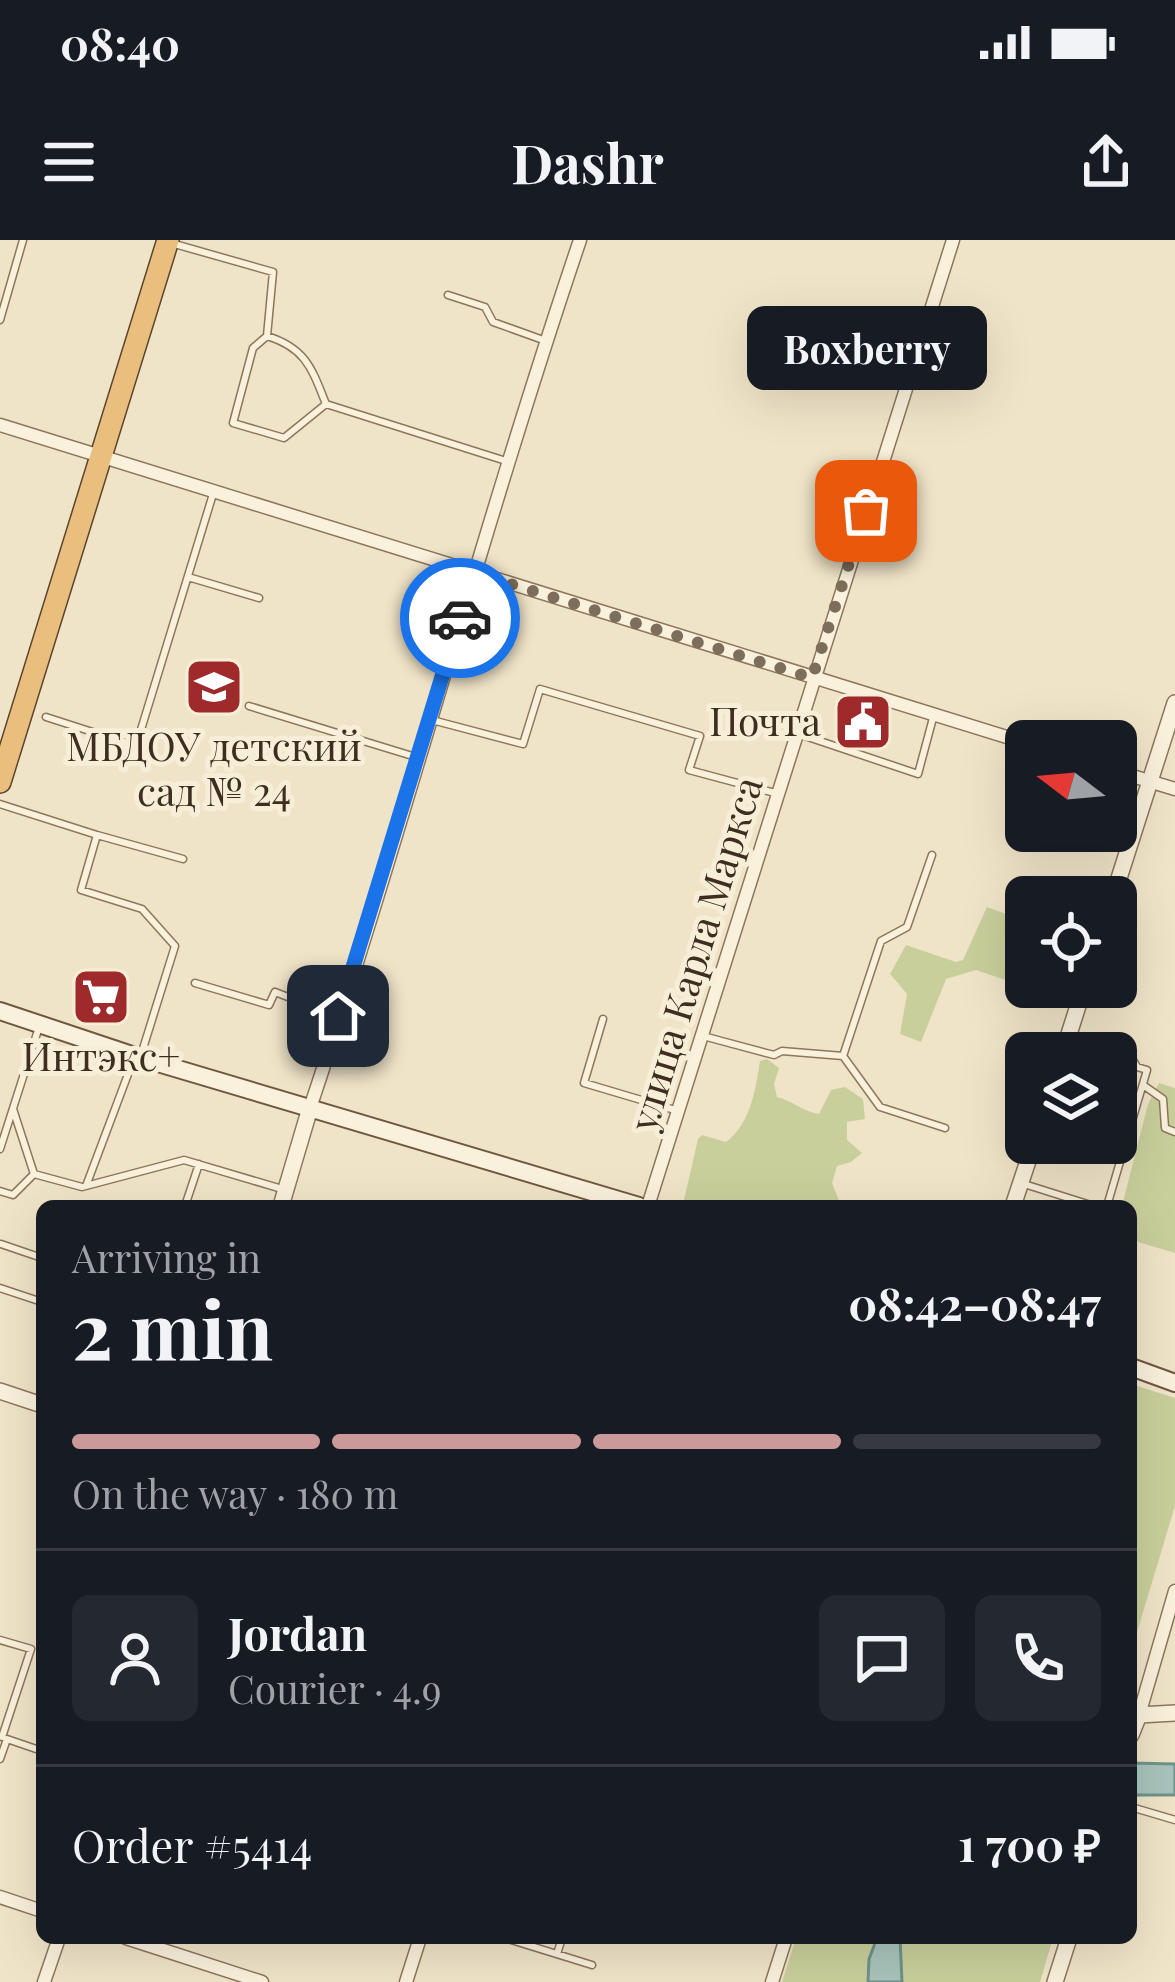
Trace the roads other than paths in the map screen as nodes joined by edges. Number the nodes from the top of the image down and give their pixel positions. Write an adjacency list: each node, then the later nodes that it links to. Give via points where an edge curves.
1 (23, 240): 6 (lane)
2 (580, 240): 8 (street)
3 (953, 240): 9 (street, улица Карла Маркса)
4 (168, 241): 7 (lane, via 274,272); 13 (highway)
5 (448, 295): 8 (lane)
6 (0, 320)
7 (268, 336): 11 (lane, via 288,342 310,364); 11 (lane, via 254,348 233,423 284,438)
8 (546, 341): 14 (street)
9 (920, 344): 10 (lane, via 832,317 821,340); 19 (street, улица Карла Маркса)
10 (800, 346)
11 (326, 404): 14 (lane)
12 (0, 424): 13 (street)
13 (101, 456): 15 (street); 29 (highway)
14 (506, 461): 16 (street)
15 (214, 491): 16 (street); 17 (lane)
16 (475, 573): 19 (street); 24 (street)
17 (188, 577): 18 (lane); 23 (lane, via 136,746)
18 (259, 598)
19 (812, 678): 22 (street); 25 (street, улица Карла Маркса)
20 (1175, 703): 30 (street)
21 (249, 706): 27 (lane)
22 (934, 714): 25 (lane, via 918,774); 26 (street)
23 (46, 717)
24 (431, 720): 27 (street); 32 (lane, via 523,744 540,689 700,736 689,770)
25 (796, 733): 32 (street, улица Карла Маркса)
26 (1005, 736)
27 (419, 758): 40 (street)
28 (1137, 778): 30 (street)
29 (0, 782)
30 (1150, 782): 31 (street); 37 (street)
31 (1175, 789)
32 (778, 794): 43 (street, улица Карла Маркса)
33 (0, 804): 34 (lane)
34 (97, 835): 36 (lane); 45 (lane, via 81,890 142,909 175,946)
35 (932, 855): 44 (lane, via 908,927 881,941)
36 (183, 859)
37 (1120, 876)
38 (195, 983): 40 (lane, via 269,1005 275,992)
39 (0, 1011): 42 (main road)
40 (338, 1016): 48 (street)
41 (603, 1019): 50 (lane, via 584,1082)
42 (39, 1025): 45 (main road); 49 (lane)
43 (703, 1036): 44 (lane, via 774,1055); 50 (street, улица Карла Маркса)
44 (843, 1055): 51 (lane, via 880,1107)
45 (137, 1057): 48 (main road); 58 (lane)
46 (1137, 1067): 47 (lane, via 1148,1070)
47 (1143, 1085): 52 (lane, via 1163,1099 1165,1128); 66 (lane)
48 (310, 1108): 60 (street); 62 (main road)
49 (13, 1109): 53 (lane); 56 (lane)
50 (678, 1111): 63 (street, улица Карла Маркса)
51 (945, 1128)
52 (1175, 1132)
53 (0, 1149)
54 (200, 1164): 58 (lane, via 184,1160); 60 (lane); 61 (lane)
55 (1027, 1164): 57 (street)
56 (34, 1174): 58 (lane); 59 (lane, via 13,1195)
57 (1021, 1183): 64 (street); 65 (lane)
58 (86, 1186)
59 (0, 1191)
60 (283, 1198)
61 (187, 1200)
62 (623, 1200)
63 (645, 1200)
64 (1015, 1200)
65 (1075, 1200)
66 (1109, 1200)
67 (1, 1244): 68 (lane)
68 (36, 1256)
69 (0, 1288): 70 (lane)
70 (36, 1300)
71 (1137, 1369): 72 (main road)
72 (1175, 1383)
73 (0, 1391): 74 (street)
74 (36, 1403)
75 (1175, 1591): 76 (street)
76 (1169, 1635): 79 (street)
77 (0, 1640): 81 (lane, via 31,1649)
78 (1175, 1713): 79 (street)
79 (1139, 1715): 80 (street)
80 (1137, 1720)
81 (3, 1738): 82 (lane); 83 (lane)
82 (36, 1749)
83 (0, 1759)
84 (1137, 1809): 85 (lane)
85 (1175, 1820)
86 (0, 1897): 87 (street)
87 (36, 1908)
88 (56, 1944): 97 (street)
89 (145, 1944): 98 (street)
90 (418, 1944): 99 (street)
91 (524, 1944): 95 (lane)
92 (560, 1944): 95 (lane)
93 (783, 1944): 100 (street)
94 (1067, 1944): 101 (street)
95 (557, 1954): 96 (lane)
96 (592, 1965)
97 (44, 1982)
98 (262, 1982)
99 (406, 1982)
100 (772, 1982)
101 (1055, 1982)

